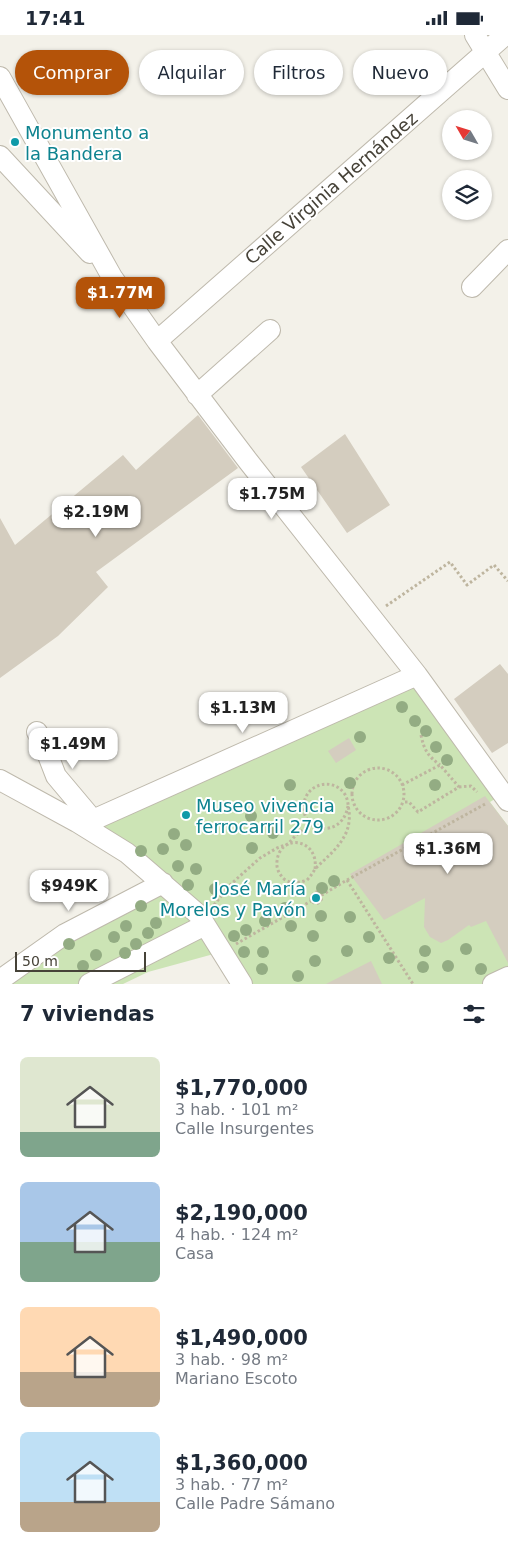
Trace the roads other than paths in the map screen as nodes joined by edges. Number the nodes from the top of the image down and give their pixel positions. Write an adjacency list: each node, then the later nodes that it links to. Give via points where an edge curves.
1 (504, 35): 2 (street, Calle Virginia Hernández)
2 (480, 43): 4 (street); 10 (street, Calle Virginia Hernández)
3 (0, 77): 7 (street)
4 (508, 89)
5 (4, 168): 7 (street)
6 (508, 250): 8 (street)
7 (112, 277): 10 (street)
8 (472, 287)
9 (270, 330): 11 (street)
10 (157, 341): 11 (street)
11 (197, 395): 12 (street)
12 (417, 675): 15 (street); 16 (street)
13 (37, 732): 16 (street, via 56,776)
14 (0, 780): 16 (street)
15 (506, 796)
16 (85, 821): 17 (street)
17 (163, 883): 18 (street, via 199,915); 20 (street, via 66,934)
18 (205, 925): 21 (street); 22 (street)
19 (508, 977): 23 (street)
20 (0, 980)
21 (89, 984)
22 (242, 984)
23 (493, 984)

